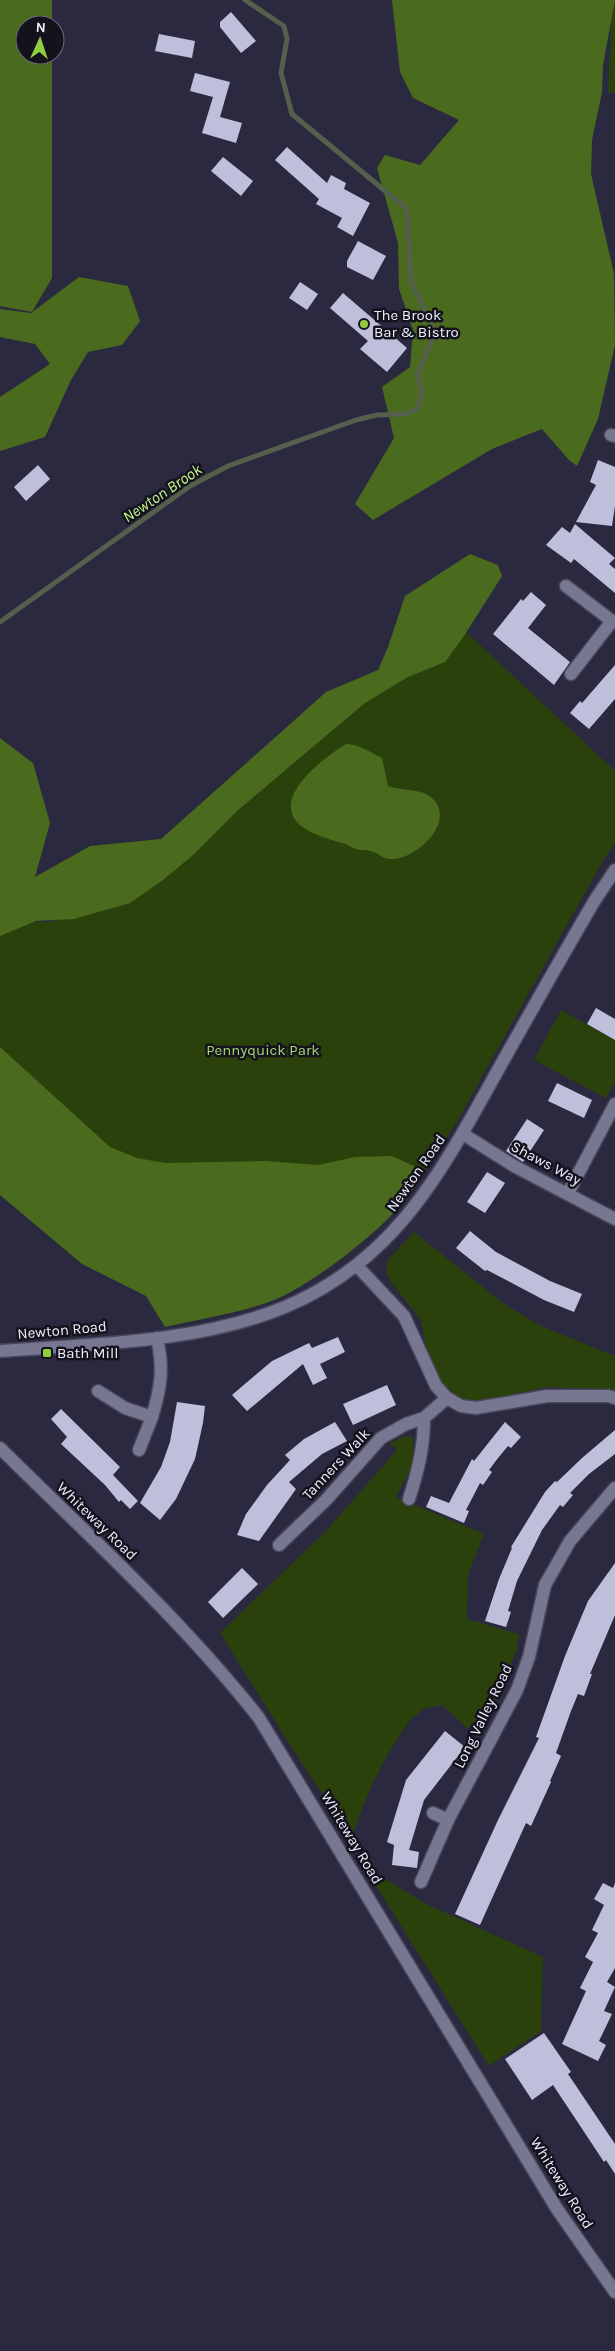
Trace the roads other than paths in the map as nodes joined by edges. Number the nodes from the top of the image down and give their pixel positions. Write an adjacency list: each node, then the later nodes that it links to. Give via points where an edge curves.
1 (566, 586): 2 (street)
2 (614, 619): 3 (street)
3 (571, 674)
4 (615, 870): 6 (street, Newton Road, via 577,930)
5 (615, 1104): 7 (street)
6 (463, 1134): 7 (street, Shaws Way); 9 (street, Newton Road, via 408,1216)
7 (568, 1194): 8 (street, Shaws Way)
8 (615, 1220)
9 (357, 1266): 10 (street, Newton Road, via 336,1281 285,1307 253,1318); 13 (street, via 404,1316 428,1372)
10 (157, 1338): 11 (street, Newton Road); 15 (street, via 162,1371)
11 (0, 1351)
12 (98, 1392): 15 (street, via 125,1408)
13 (447, 1398): 14 (street, via 461,1406 476,1408 547,1396); 16 (street, Tanners Walk)
14 (615, 1398)
15 (152, 1417): 18 (street)
16 (424, 1418): 20 (street, via 421,1464); 21 (street, Tanners Walk, via 381,1438 326,1500)
17 (0, 1448): 25 (street, Whiteway Road, via 174,1619 223,1672 259,1718 558,2209)
18 (139, 1450)
19 (615, 1488): 23 (street, Long Valley Road, via 570,1541 545,1585 529,1656 517,1690)
20 (409, 1499)
21 (279, 1545)
22 (433, 1813): 23 (street)
23 (448, 1820): 24 (street, Long Valley Road)
24 (421, 1882)
25 (615, 2292)

